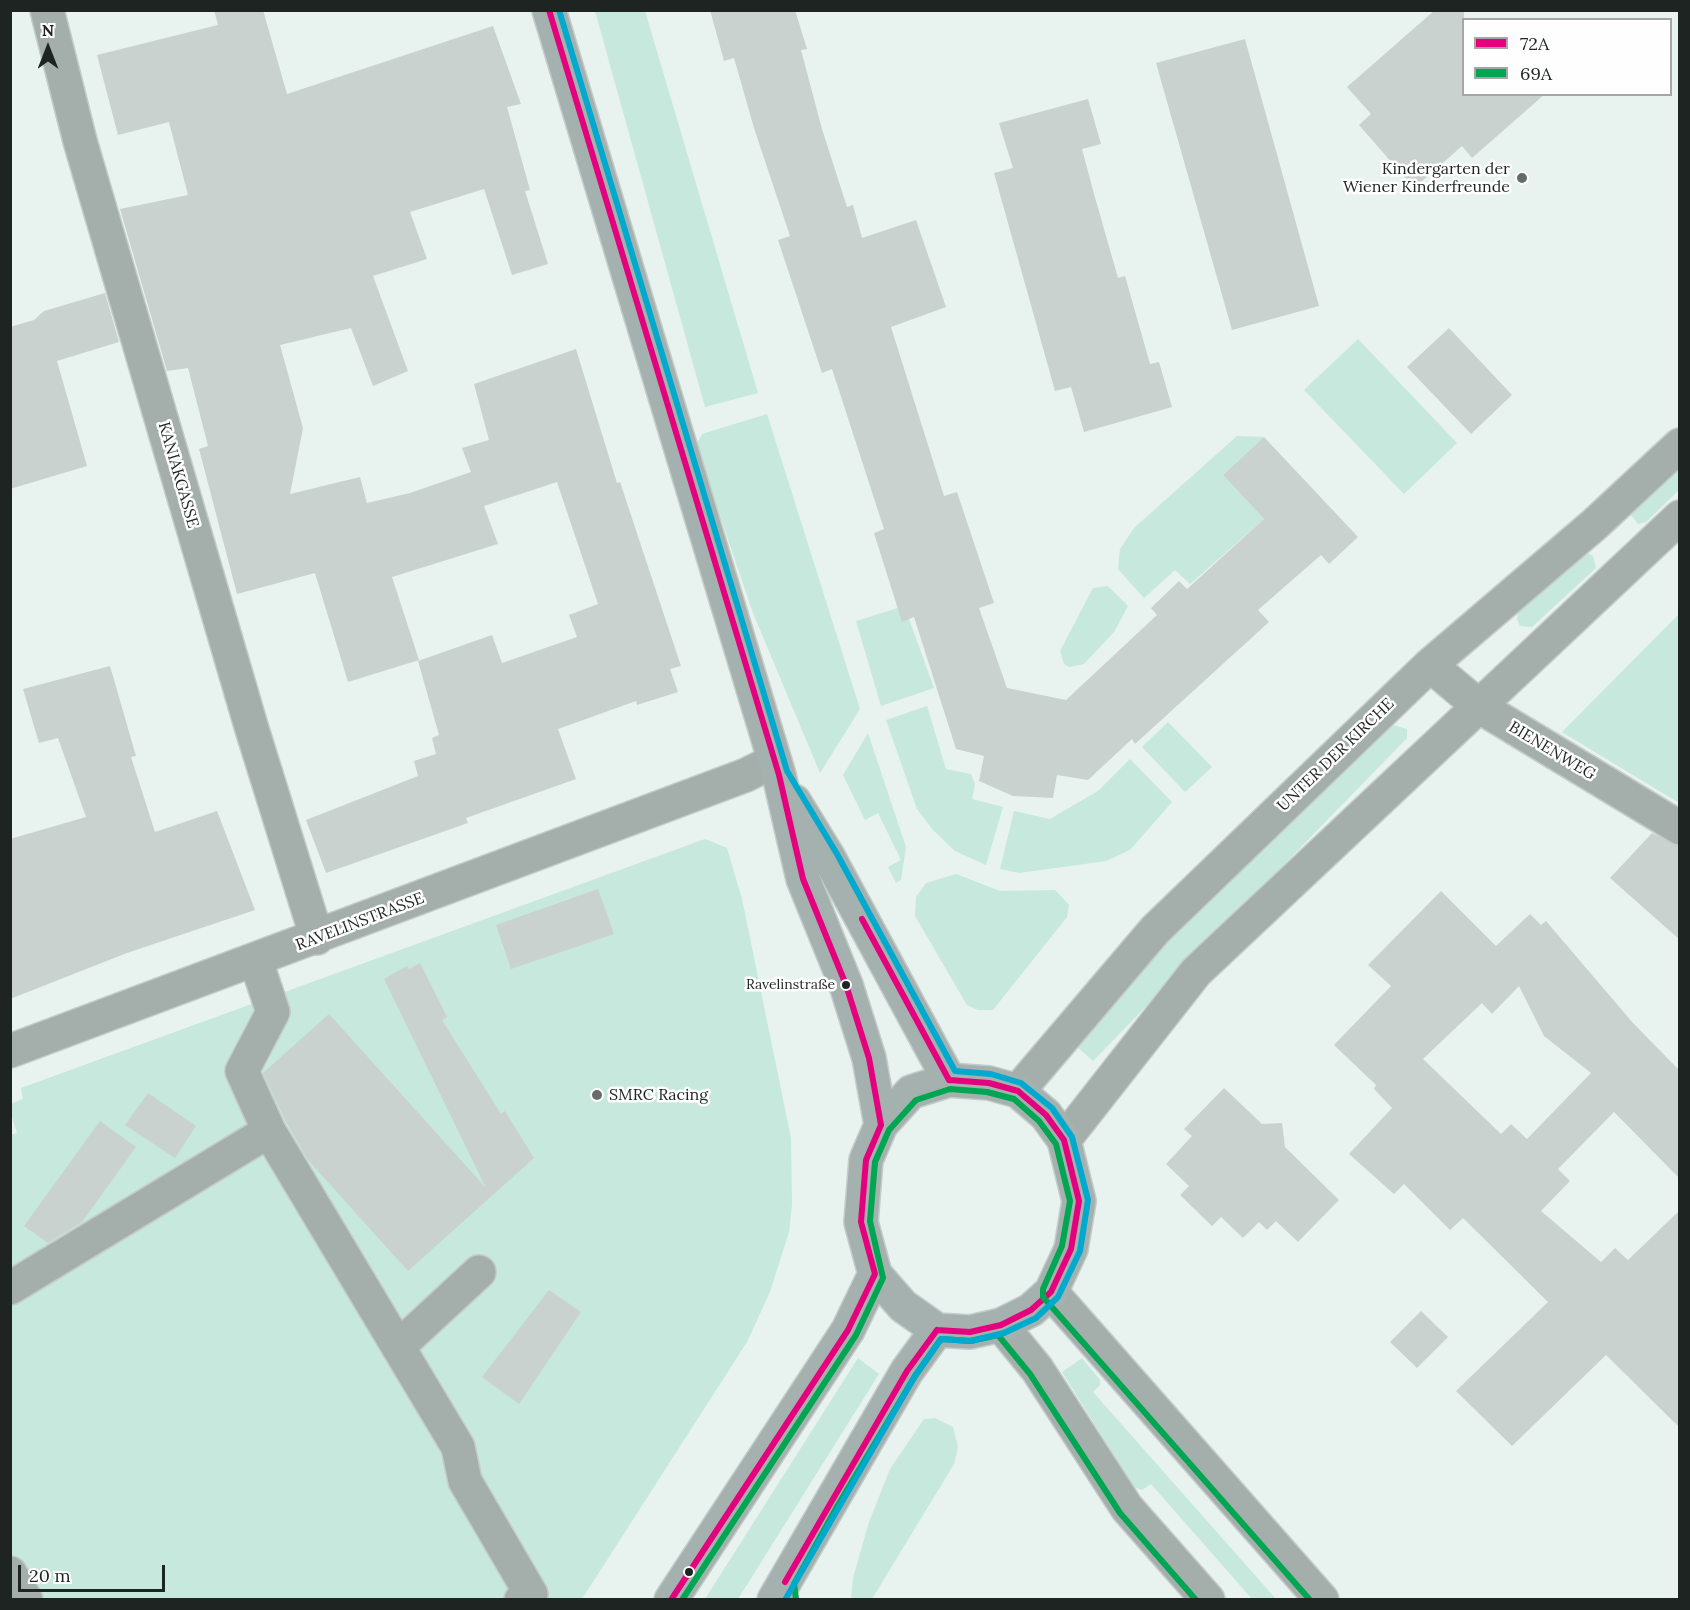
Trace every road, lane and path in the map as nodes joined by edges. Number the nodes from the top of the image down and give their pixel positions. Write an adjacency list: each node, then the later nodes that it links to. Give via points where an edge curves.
1 (47, 10): 9 (street, KANIAKGASSE, via 83,153)
2 (549, 10): 7 (main road)
3 (1680, 445): 5 (street, UNTER DER KIRCHE)
4 (1680, 517): 6 (street)
5 (1431, 665): 6 (street, BIENENWEG); 13 (street, UNTER DER KIRCHE, via 1155,930)
6 (1480, 707): 8 (street, BIENENWEG); 16 (street, via 1196,972)
7 (776, 768): 9 (street, RAVELINSTRASSE, via 746,775); 12 (main road); 14 (main road, via 803,879 846,985 869,1058)
8 (1680, 828)
9 (317, 938): 10 (street, RAVELINSTRASSE)
10 (256, 961): 11 (street, RAVELINSTRASSE); 15 (street, via 273,1012 242,1071)
11 (10, 1051)
12 (949, 1080): 13 (main road, via 989,1083); 14 (main road, via 912,1092)
13 (1018, 1091): 16 (main road, via 1046,1115)
14 (881, 1125): 18 (main road, via 866,1160 861,1222)
15 (269, 1131): 19 (street); 23 (street)
16 (1064, 1140): 20 (main road, via 1079,1201 1071,1250)
17 (479, 1272): 23 (street)
18 (875, 1274): 22 (main road, via 903,1306); 28 (main road, via 848,1330)
19 (10, 1288)
20 (1051, 1292): 21 (main road, via 1031,1310); 30 (street)
21 (1001, 1325): 22 (main road, via 970,1332); 29 (street, via 1037,1369 1127,1508)
22 (937, 1330): 25 (main road, via 907,1371)
23 (398, 1347): 27 (street, via 458,1447 465,1481 531,1594)
24 (10, 1573): 26 (street)
25 (782, 1594)
26 (26, 1599)
27 (521, 1599)
28 (671, 1599)
29 (1208, 1599)
30 (1322, 1599)

